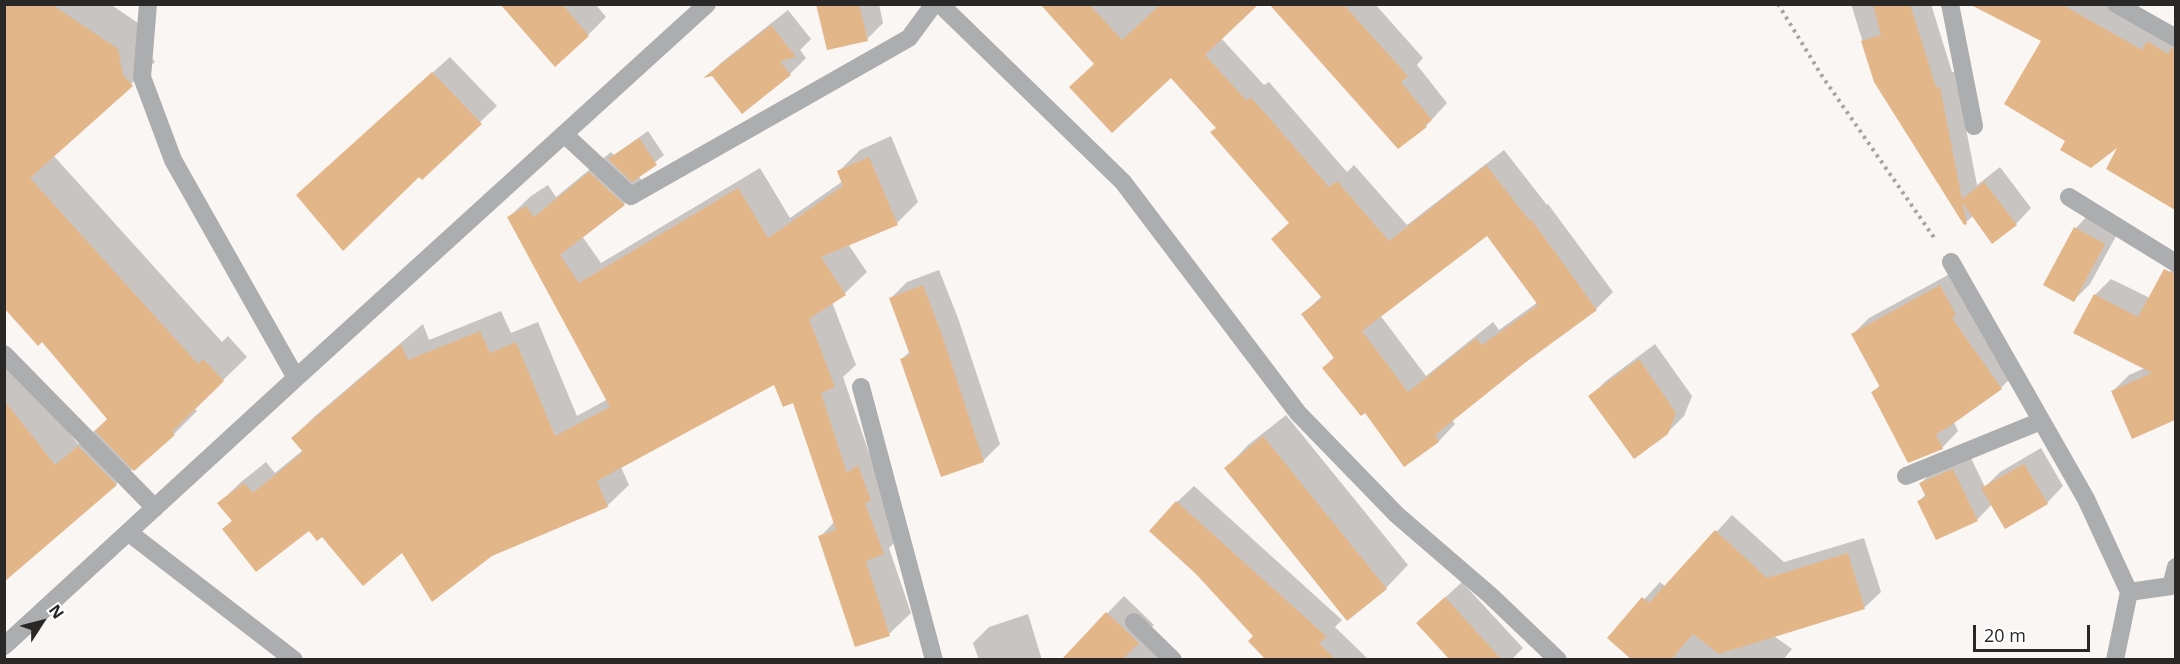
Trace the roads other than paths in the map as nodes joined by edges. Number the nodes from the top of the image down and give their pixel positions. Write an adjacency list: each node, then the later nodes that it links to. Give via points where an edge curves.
1 (148, 4): 14 (street, via 142,77 173,160)
2 (707, 4): 9 (street)
3 (934, 4): 9 (street, via 909,38 631,196)
4 (940, 4): 27 (street, via 1123,182 1298,414 1396,515 1491,596)
5 (1950, 4): 8 (street)
6 (2116, 4): 7 (street)
7 (2175, 38)
8 (1974, 126)
9 (564, 134): 14 (street)
10 (2069, 197): 12 (street)
11 (1951, 262): 16 (street)
12 (2175, 263)
13 (4, 354): 18 (street)
14 (296, 378): 18 (street)
15 (861, 387): 25 (street)
16 (2041, 421): 17 (street); 21 (street, via 2086,499)
17 (1906, 476)
18 (155, 508): 19 (street)
19 (128, 532): 23 (street); 24 (street)
20 (2175, 567): 21 (street, via 2171,586)
21 (2128, 592): 28 (street)
22 (1134, 622): 26 (street)
23 (4, 646)
24 (294, 660)
25 (934, 660)
26 (1173, 660)
27 (1558, 660)
28 (2115, 660)

